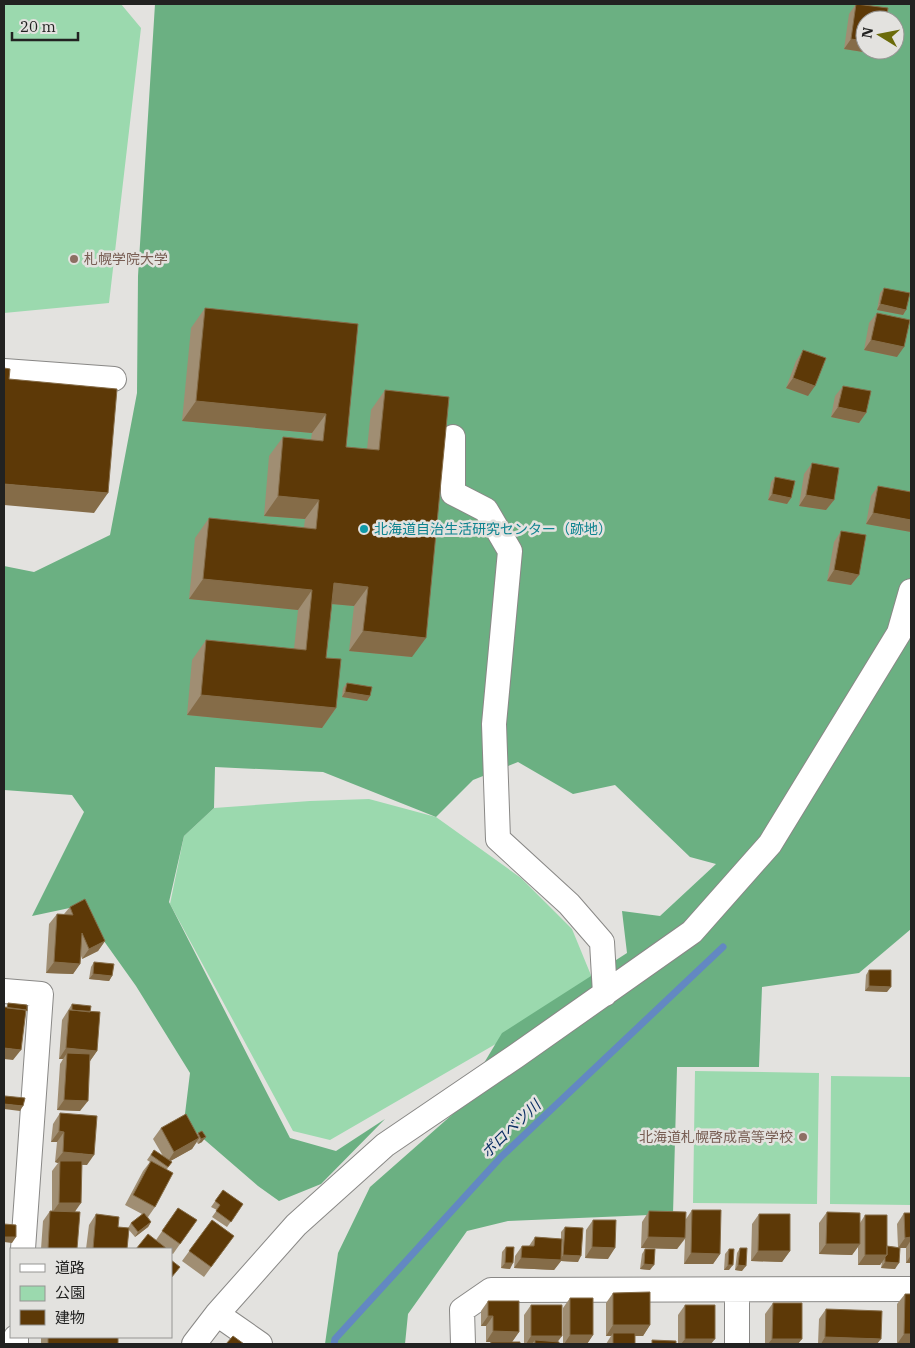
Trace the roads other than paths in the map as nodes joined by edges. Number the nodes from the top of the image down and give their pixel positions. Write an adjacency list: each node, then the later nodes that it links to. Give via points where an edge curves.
1 (4, 372): 2 (street)
2 (114, 379)
3 (453, 437): 6 (street, via 454,493 486,510 510,551 494,724 498,839 570,904 602,942)
4 (911, 591): 6 (street, via 899,633 770,844 692,932)
5 (4, 991): 7 (street, via 41,994)
6 (604, 994): 10 (street, via 385,1145 296,1225)
7 (23, 1248)
8 (737, 1290): 9 (street); 13 (street, via 491,1290 462,1310); 14 (street)
9 (911, 1290)
10 (217, 1314): 11 (street); 12 (street)
11 (194, 1344)
12 (260, 1344)
13 (463, 1344)
14 (736, 1344)

